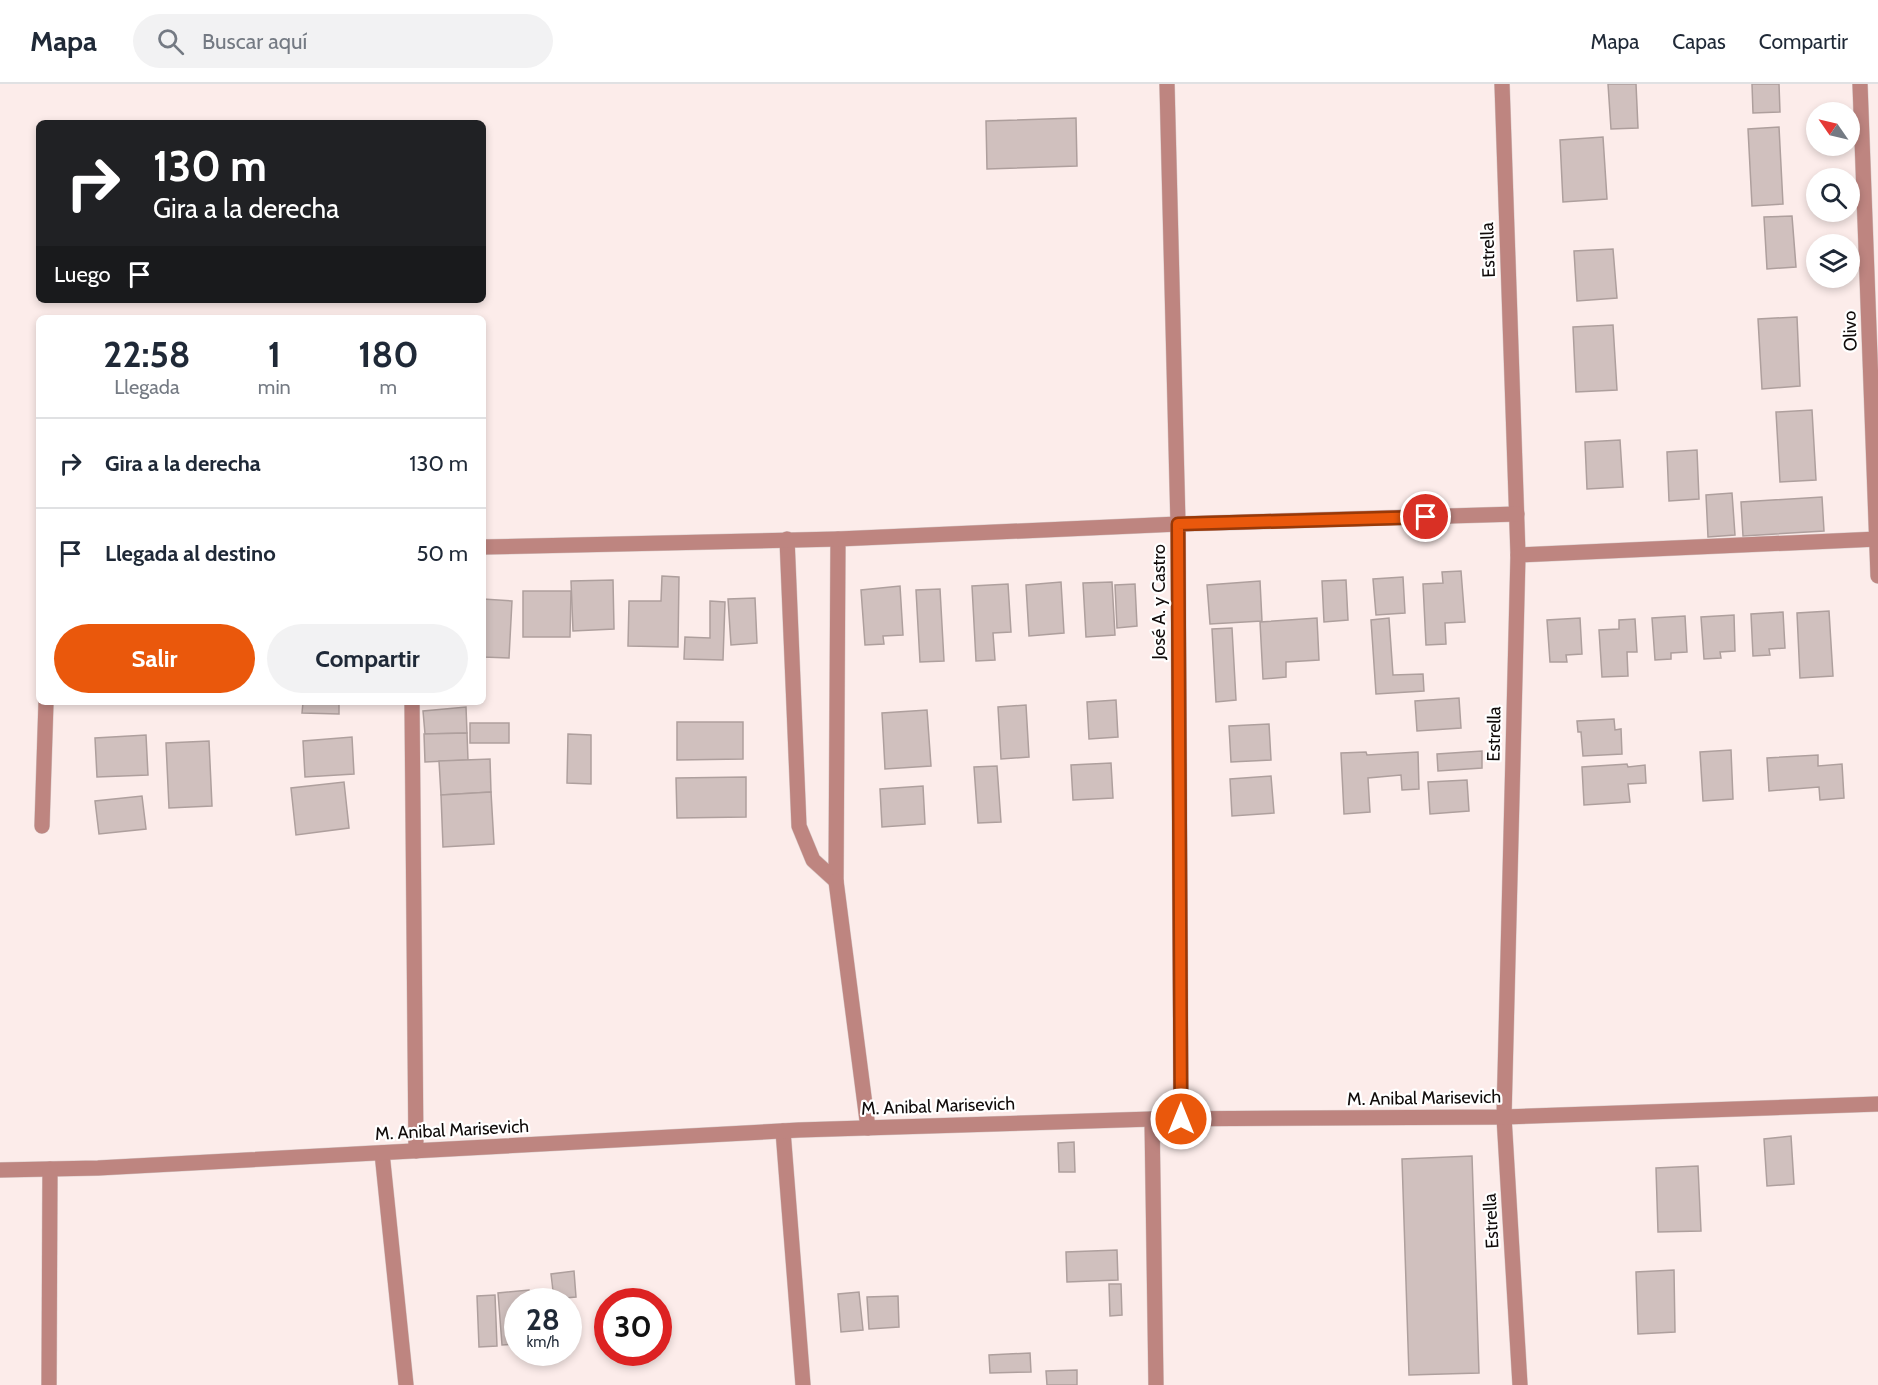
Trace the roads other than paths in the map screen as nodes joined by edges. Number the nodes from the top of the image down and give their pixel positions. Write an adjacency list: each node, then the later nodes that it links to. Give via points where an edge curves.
1 (1167, 84): 5 (street, José A. y Castro)
2 (1502, 84): 4 (street, Estrella)
3 (1860, 84): 8 (street, Olivo)
4 (1517, 514): 5 (street); 10 (street, Estrella)
5 (1178, 524): 7 (street); 19 (street, José A. y Castro)
6 (788, 539): 7 (street); 9 (street); 15 (street, via 799,826 813,860)
7 (838, 539): 15 (street)
8 (1878, 539): 10 (street); 11 (street, Olivo)
9 (486, 548)
10 (1518, 555): 17 (street, Estrella)
11 (1878, 576)
12 (46, 705): 14 (street)
13 (412, 705): 22 (street)
14 (42, 826)
15 (836, 881): 20 (street)
16 (1878, 1104): 17 (street, M. Anibal Marisevich)
17 (1504, 1117): 19 (street, M. Anibal Marisevich); 30 (street, Estrella)
18 (1152, 1119): 19 (street, M. Anibal Marisevich); 20 (street, M. Anibal Marisevich); 29 (street)
19 (1181, 1119)
20 (868, 1128): 21 (street, M. Anibal Marisevich)
21 (783, 1131): 22 (street, M. Anibal Marisevich); 28 (street)
22 (416, 1151): 23 (street, M. Anibal Marisevich)
23 (382, 1153): 24 (street, M. Anibal Marisevich); 27 (street)
24 (50, 1169): 25 (street, M. Anibal Marisevich); 26 (street)
25 (0, 1170)
26 (49, 1385)
27 (406, 1385)
28 (803, 1385)
29 (1156, 1385)
30 (1520, 1385)

